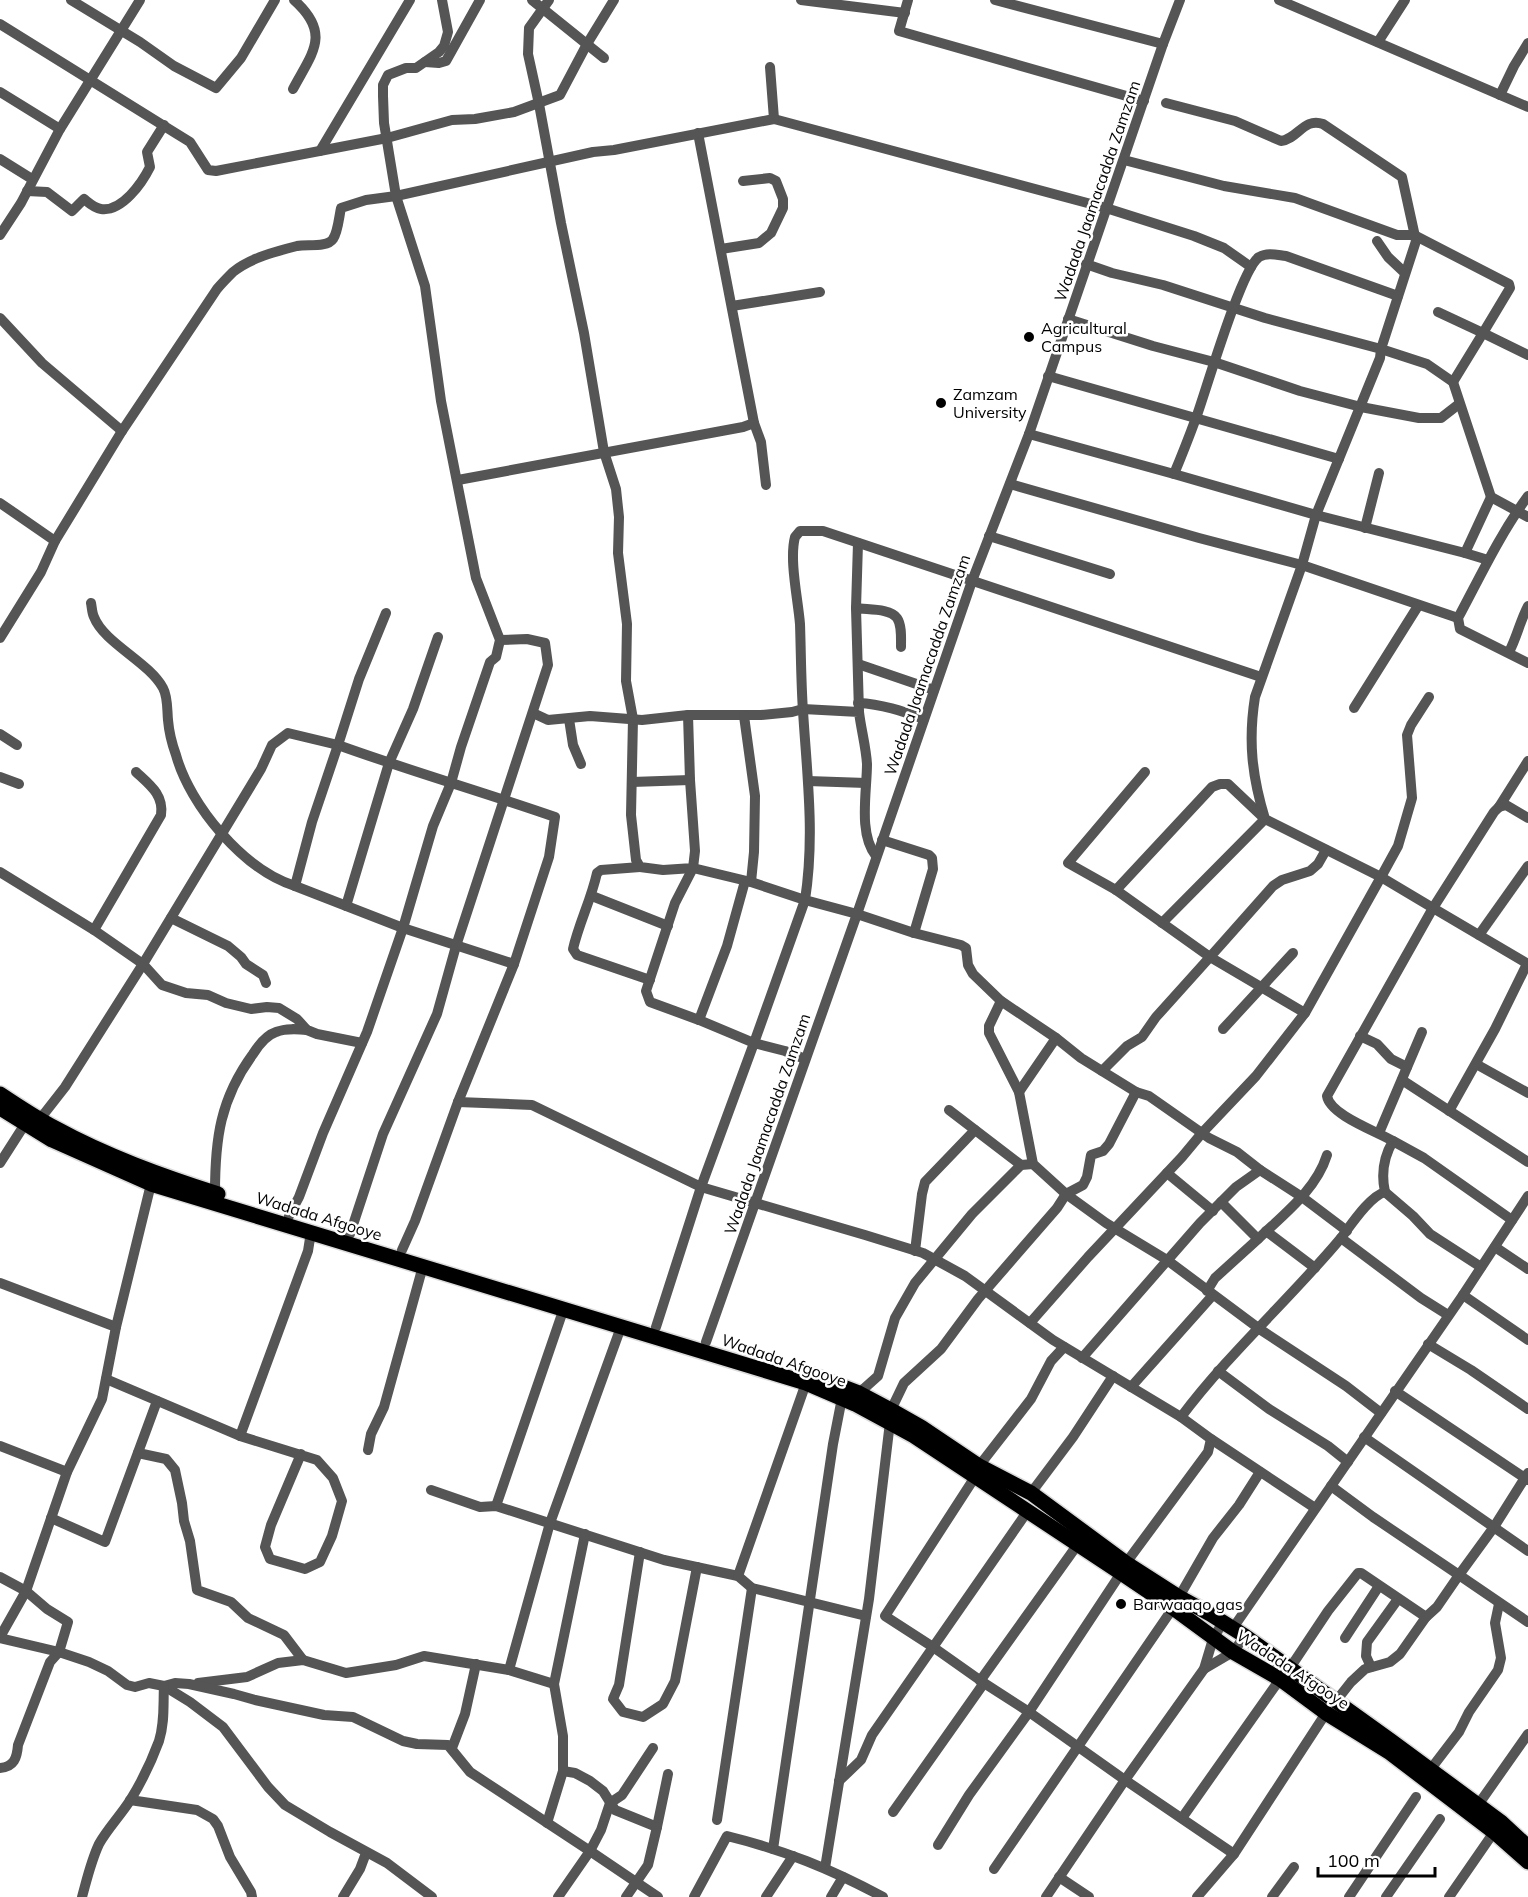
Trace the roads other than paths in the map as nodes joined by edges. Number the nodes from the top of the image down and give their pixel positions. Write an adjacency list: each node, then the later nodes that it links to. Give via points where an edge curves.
1 (71, 0): 19 (street)
2 (140, 0): 19 (street)
3 (275, 0): 19 (street, via 241,58 216,88)
4 (294, 0): 28 (street, via 311,21 316,37 314,53)
5 (410, 0): 40 (street)
6 (442, 0): 25 (street, via 447,39 440,52)
7 (480, 0): 25 (street, via 446,61)
8 (532, 0): 16 (street)
9 (614, 0): 22 (street)
10 (801, 0): 17 (street)
11 (908, 0): 17 (street)
12 (995, 0): 23 (street)
13 (1180, 0): 23 (street, Wadada Jaamacadda Zamzam)
14 (1279, 0): 20 (street)
15 (1405, 0): 20 (street)
16 (546, 4): 22 (street); 33 (street, via 529,27 528,54)
17 (905, 13): 31 (street, via 899,31)
18 (0, 24): 27 (street)
19 (120, 30): 27 (street)
20 (1378, 42): 30 (street)
21 (1528, 43): 30 (street)
22 (587, 44): 24 (street); 33 (street, via 560,95)
23 (1163, 44): 31 (street, Wadada Jaamacadda Zamzam)
24 (604, 58)
25 (425, 62): 39 (street, via 385,79)
26 (770, 67): 35 (street)
27 (91, 80): 36 (street); 37 (street)
28 (293, 89)
29 (0, 92): 37 (street)
30 (1500, 95): 34 (street)
31 (1144, 101): 42 (street, Wadada Jaamacadda Zamzam)
32 (1166, 103): 50 (street, via 1235,121 1281,141 1304,125 1323,124 1402,177)
33 (539, 104): 39 (street, via 514,112 452,120); 43 (street)
34 (1528, 107)
35 (774, 119): 38 (street); 48 (street)
36 (164, 125): 40 (street, via 190,142 208,170); 46 (street, via 147,152 150,167 134,192 108,209 99,209 84,199 72,211 47,192)
37 (60, 129): 44 (street)
38 (698, 133): 43 (street); 52 (street)
39 (387, 138): 40 (street); 47 (street)
40 (320, 151)
41 (0, 159): 44 (street)
42 (1124, 160): 48 (street, Wadada Jaamacadda Zamzam); 50 (street, via 1224,186 1295,198 1397,235)
43 (550, 161): 47 (street); 75 (street)
44 (32, 179): 46 (street)
45 (743, 181): 52 (street, via 776,180 783,208 771,233 759,243)
46 (27, 191): 49 (street)
47 (396, 196): 73 (street, via 340,208 330,242 286,249 233,272 217,289); 79 (street, via 424,286 441,401)
48 (1106, 208): 53 (street, Wadada Jaamacadda Zamzam); 54 (street, via 1224,248)
49 (0, 235)
50 (1414, 236): 55 (street, via 1416,241); 63 (street, via 1509,284)
51 (1377, 241): 55 (street)
52 (721, 249): 58 (street)
53 (1086, 264): 59 (street); 62 (street, Wadada Jaamacadda Zamzam)
54 (1251, 267): 57 (street, via 1267,254 1286,256); 59 (street)
55 (1406, 273): 57 (street)
56 (820, 291): 58 (street)
57 (1398, 296): 64 (street)
58 (732, 306): 72 (street)
59 (1233, 307): 64 (street); 66 (street)
60 (1438, 312): 63 (street)
61 (0, 318): 73 (street, via 42,363)
62 (1068, 319): 66 (street); 67 (street, Wadada Jaamacadda Zamzam)
63 (1483, 333): 65 (street); 68 (street)
64 (1381, 349): 68 (street, via 1427,364); 70 (street)
65 (1528, 355)
66 (1214, 362): 70 (street); 71 (street)
67 (1048, 376): 71 (street); 74 (street, Wadada Jaamacadda Zamzam)
68 (1453, 382): 69 (street)
69 (1459, 404): 70 (street, via 1441,418); 83 (street)
70 (1361, 407): 76 (street)
71 (1196, 419): 76 (street); 78 (street)
72 (754, 423): 75 (street); 81 (street, via 762,442)
73 (122, 431): 90 (street)
74 (1029, 434): 78 (street); 80 (street, Wadada Jaamacadda Zamzam)
75 (604, 452): 79 (street); 120 (street, via 620,517 618,553 627,624 626,681)
76 (1339, 459): 86 (street)
77 (1379, 473): 88 (street)
78 (1174, 474): 86 (street)
79 (458, 480): 105 (street, via 476,578)
80 (1010, 484): 89 (street, Wadada Jaamacadda Zamzam); 94 (street)
81 (766, 485)
82 (1528, 496): 85 (street)
83 (1491, 497): 85 (street); 92 (street)
84 (0, 502): 90 (street)
85 (1517, 511): 87 (street); 93 (street)
86 (1316, 515): 88 (street); 94 (street)
87 (1528, 517)
88 (1365, 528): 92 (street)
89 (989, 536): 95 (street); 96 (street, Wadada Jaamacadda Zamzam)
90 (55, 541): 104 (street, via 41,572)
91 (858, 543): 96 (street); 100 (street); 115 (street, via 823,531 800,531 795,537)
92 (1465, 553): 93 (street)
93 (1488, 560): 102 (street)
94 (1302, 565): 98 (street); 110 (street)
95 (1110, 574)
96 (972, 581): 110 (street); 111 (street, Wadada Jaamacadda Zamzam)
97 (91, 603): 141 (street, via 94,618 105,632 165,690 168,723 182,776)
98 (1418, 606): 102 (street); 114 (street)
99 (1528, 606): 107 (street)
100 (856, 608): 106 (street, via 889,612 897,618); 109 (street)
101 (386, 613): 124 (street)
102 (1458, 618): 107 (street, via 1460,629)
103 (438, 637): 126 (street)
104 (0, 638)
105 (500, 640): 116 (street, via 545,643 548,665); 134 (street)
106 (901, 647)
107 (1509, 652): 108 (street)
108 (1528, 663)
109 (858, 664): 111 (street); 113 (street)
110 (1261, 677): 140 (street, via 1251,719 1251,754)
111 (934, 690): 121 (street, Wadada Jaamacadda Zamzam)
112 (1429, 697): 149 (street, via 1407,735 1412,798 1398,846)
113 (859, 708): 115 (street); 121 (street, via 875,704); 135 (street)
114 (1354, 708)
115 (803, 709): 118 (street); 132 (street)
116 (533, 713): 119 (street, via 548,720); 137 (street)
117 (688, 716): 118 (street); 120 (street); 131 (street)
118 (744, 716): 150 (street, via 755,796 754,852)
119 (569, 719): 120 (street); 127 (street)
120 (633, 719): 133 (street)
121 (924, 719): 142 (street, Wadada Jaamacadda Zamzam)
122 (0, 734): 123 (street)
123 (17, 745)
124 (338, 745): 126 (street); 141 (street, via 288,733 275,743); 151 (street)
125 (1528, 761): 138 (street)
126 (389, 763): 134 (street); 155 (street)
127 (581, 764)
128 (136, 772): 162 (street, via 160,799 161,815)
129 (1145, 772): 152 (street, via 1068,863)
130 (0, 777): 136 (street)
131 (690, 780): 133 (street); 147 (street)
132 (808, 781): 135 (street); 154 (street, via 810,867)
133 (632, 782): 146 (street, via 631,815)
134 (450, 783): 137 (street); 161 (street)
135 (866, 783): 144 (street, via 868,841)
136 (19, 784)
137 (505, 799): 165 (street); 169 (street, via 555,817 549,857)
138 (1499, 807): 139 (street, via 1506,805); 156 (street)
139 (1528, 818)
140 (1265, 819): 143 (street); 152 (street, via 1228,784 1212,787); 159 (street)
141 (221, 835): 151 (street, via 257,867); 158 (street)
142 (882, 840): 144 (street, Wadada Jaamacadda Zamzam); 163 (street, via 932,858 933,869)
143 (1326, 850): 149 (street); 167 (street, via 1310,871 1274,886)
144 (876, 856): 157 (street, Wadada Jaamacadda Zamzam)
145 (1528, 866): 164 (street)
146 (640, 867): 147 (street); 153 (street, via 601,870)
147 (693, 868): 150 (street); 160 (street)
148 (0, 872): 162 (street)
149 (1381, 877): 156 (street); 175 (street)
150 (748, 882): 154 (street); 176 (street)
151 (295, 886): 155 (street)
152 (1116, 890): 159 (street)
153 (592, 896): 160 (street); 171 (street, via 573,949 578,955)
154 (805, 900): 157 (street); 183 (street)
155 (346, 906): 161 (street)
156 (1433, 908): 164 (street); 180 (street)
157 (857, 914): 163 (street); 184 (street, Wadada Jaamacadda Zamzam)
158 (171, 918): 168 (street); 172 (street, via 228,946 263,975)
159 (1162, 923): 167 (street)
160 (668, 926): 171 (street)
161 (403, 928): 165 (street); 182 (street)
162 (94, 930): 168 (street)
163 (914, 933): 174 (street, via 946,939 966,948 973,974)
164 (1479, 935): 170 (street)
165 (456, 946): 169 (street); 223 (street, via 437,1014 383,1134)
166 (1293, 953): 173 (street)
167 (1210, 957): 173 (street); 187 (street, via 1142,1037)
168 (143, 964): 178 (street, via 162,985 251,1010 279,1008); 197 (street, via 64,1087)
169 (514, 964): 193 (street)
170 (1528, 964): 185 (street)
171 (650, 980): 176 (street, via 646,991 650,1002)
172 (266, 983)
173 (1260, 987): 175 (street); 177 (street)
174 (1001, 1001): 181 (street); 190 (street, via 989,1033)
175 (1305, 1013): 199 (street, via 1256,1076)
176 (699, 1020): 183 (street)
177 (1223, 1029)
178 (308, 1030): 182 (street); 212 (street, via 273,1032 241,1070 219,1125)
179 (1422, 1032): 186 (street)
180 (1360, 1036): 186 (street); 200 (street, via 1327,1096 1328,1102 1338,1113)
181 (1056, 1038): 187 (street); 190 (street)
182 (362, 1043): 219 (street)
183 (754, 1043): 184 (street); 210 (street)
184 (805, 1059): 217 (street, Wadada Jaamacadda Zamzam)
185 (1476, 1064): 189 (street); 196 (street)
186 (1407, 1067): 188 (street)
187 (1102, 1071): 191 (street)
188 (1402, 1080): 196 (street); 200 (street)
189 (1527, 1090)
190 (1019, 1092): 205 (street)
191 (1136, 1092): 199 (street, via 1149,1096); 213 (street, via 1109,1143 1103,1151 1091,1155 1083,1185)
192 (0, 1094): 197 (highway, Wadada Afgooye)
193 (458, 1102): 210 (street, via 532,1105); 227 (street)
194 (0, 1108): 197 (highway, Wadada Afgooye)
195 (949, 1110): 198 (street)
196 (1449, 1111): 203 (street)
197 (32, 1122): 204 (street); 209 (highway, Wadada Afgooye, via 52,1140); 212 (highway, Wadada Afgooye)
198 (975, 1130): 206 (street); 228 (street, via 925,1182)
199 (1202, 1133): 207 (street); 208 (street)
200 (1379, 1133): 201 (street)
201 (1393, 1142): 211 (street, via 1382,1169); 220 (street, via 1424,1158)
202 (1327, 1155): 215 (street, via 1323,1170)
203 (1528, 1162)
204 (0, 1163)
205 (1033, 1164): 206 (street); 213 (street)
206 (1021, 1165): 229 (street)
207 (1260, 1170): 215 (street); 216 (street)
208 (1167, 1173): 218 (street); 221 (street)
209 (151, 1184): 222 (highway, Wadada Afgooye); 242 (street)
210 (701, 1187): 217 (street); 244 (street)
211 (1385, 1192): 224 (street, via 1363,1210); 232 (street, via 1430,1234)
212 (215, 1193): 219 (highway, Wadada Afgooye)
213 (1066, 1194): 221 (street); 236 (street)
214 (1528, 1196): 220 (street)
215 (1302, 1197): 224 (street); 225 (street)
216 (1221, 1202): 218 (street); 225 (street)
217 (754, 1204): 228 (street); 247 (street, Wadada Jaamacadda Zamzam)
218 (1212, 1211): 230 (street)
219 (290, 1216): 223 (highway, Wadada Afgooye)
220 (1512, 1220): 226 (street)
221 (1115, 1228): 230 (street); 241 (street)
222 (311, 1232): 231 (highway, Wadada Afgooye); 264 (street, via 308,1251)
223 (350, 1234): 227 (highway, Wadada Afgooye)
224 (1344, 1234): 233 (street); 240 (street)
225 (1262, 1235): 233 (street); 237 (street, via 1215,1278)
226 (1495, 1246): 232 (street); 234 (street)
227 (402, 1250): 244 (highway, Wadada Afgooye)
228 (915, 1251): 229 (street)
229 (934, 1259): 236 (street); 257 (street, via 895,1318 878,1376)
230 (1167, 1260): 237 (street); 250 (street)
231 (423, 1266): 239 (highway, Wadada Afgooye); 268 (street, via 384,1407)
232 (1481, 1267): 238 (street)
233 (1315, 1268): 245 (street)
234 (1528, 1269)
235 (0, 1283): 242 (street)
236 (985, 1291): 241 (street); 262 (street, via 940,1349 904,1383)
237 (1210, 1293): 245 (street); 255 (street)
238 (1463, 1295): 240 (street); 246 (street)
239 (564, 1308): 243 (highway, Wadada Afgooye); 279 (street)
240 (1448, 1316): 248 (street)
241 (1030, 1323): 249 (street)
242 (116, 1327): 253 (street)
243 (621, 1327): 254 (highway, Wadada Afgooye); 283 (street)
244 (656, 1327): 247 (highway, Wadada Afgooye)
245 (1258, 1328): 251 (street); 261 (street)
246 (1528, 1340)
247 (706, 1342): 257 (highway, Wadada Afgooye)
248 (1428, 1344): 256 (street); 260 (street)
249 (1064, 1347): 250 (street); 273 (street)
250 (1082, 1358): 252 (street)
251 (1218, 1371): 263 (street); 271 (street)
252 (1113, 1376): 255 (street); 278 (street)
253 (106, 1379): 259 (street); 272 (street, via 102,1399)
254 (806, 1383): 258 (highway, Wadada Afgooye); 292 (street)
255 (1131, 1387): 263 (street)
256 (1395, 1391): 261 (street); 275 (street)
257 (859, 1393): 262 (highway, Wadada Afgooye)
258 (842, 1398): 262 (highway, Wadada Afgooye); 298 (street)
259 (157, 1401): 264 (street); 269 (street)
260 (1528, 1409)
261 (1381, 1413): 265 (street)
262 (891, 1416): 273 (highway, Wadada Afgooye); 301 (street)
263 (1181, 1417): 266 (street)
264 (240, 1436): 270 (street)
265 (1364, 1437): 271 (street); 284 (street)
266 (1211, 1439): 274 (street); 290 (street, via 1208,1452)
267 (0, 1446): 272 (street)
268 (368, 1450)
269 (138, 1453): 282 (street, via 105,1542); 311 (street, via 166,1459 175,1470 197,1590 231,1602 248,1618 284,1635)
270 (302, 1454): 270 (street, via 317,1460 333,1478 342,1501 333,1536 320,1562 305,1569 270,1559 265,1547)
271 (1347, 1461): 276 (street)
272 (66, 1472): 282 (street)
273 (977, 1472): 278 (highway, Wadada Afgooye); 281 (highway, Wadada Afgooye); 308 (street, via 885,1616)
274 (1260, 1472): 280 (street); 299 (street, via 1213,1538)
275 (1527, 1477): 284 (street)
276 (1330, 1486): 280 (street); 291 (street)
277 (431, 1490): 279 (street, via 480,1507)
278 (1031, 1493): 290 (highway, Wadada Afgooye)
279 (496, 1506): 283 (street)
280 (1315, 1508): 304 (street)
281 (1028, 1512): 286 (highway, Wadada Afgooye); 308 (street)
282 (51, 1518): 296 (street)
283 (550, 1523): 285 (street); 315 (street)
284 (1494, 1527): 287 (street); 291 (street)
285 (585, 1534): 288 (street); 319 (street)
286 (1078, 1544): 290 (highway, Wadada Afgooye); 317 (street)
287 (1528, 1551)
288 (640, 1552): 289 (street); 289 (street, via 619,1684 613,1699 623,1712 643,1717 663,1704 675,1681)
289 (697, 1567): 292 (street)
290 (1124, 1568): 299 (highway, Wadada Afgooye); 322 (street)
291 (1458, 1575): 300 (street); 302 (street)
292 (738, 1576): 295 (street)
293 (0, 1578): 296 (street)
294 (1379, 1586): 297 (street); 306 (street); 316 (street, via 1358,1573)
295 (752, 1588): 298 (street); 340 (street)
296 (26, 1591): 305 (street); 309 (street, via 68,1622)
297 (1398, 1599): 302 (street); 313 (street, via 1367,1642 1366,1656)
298 (809, 1603): 301 (street); 346 (street)
299 (1176, 1603): 304 (highway, Wadada Afgooye); 307 (highway, Wadada Afgooye); 324 (street)
300 (1499, 1604): 303 (street); 328 (street, via 1495,1623 1501,1658 1498,1670)
301 (866, 1616): 332 (street)
302 (1426, 1617): 313 (street, via 1400,1654 1390,1662)
303 (1528, 1622)
304 (1234, 1629): 307 (street); 310 (street); 316 (highway, Wadada Afgooye)
305 (0, 1638): 309 (street)
306 (1345, 1638)
307 (1213, 1639): 310 (highway, Wadada Afgooye); 314 (street)
308 (933, 1647): 317 (street); 332 (street, via 872,1735 861,1760)
309 (59, 1652): 320 (street, via 88,1662 135,1688 149,1683); 327 (street, via 50,1662 14,1763)
310 (1233, 1652): 314 (street); 316 (highway, Wadada Afgooye)
311 (303, 1660): 312 (street, via 346,1673 424,1656); 318 (street, via 278,1664 247,1677)
312 (476, 1664): 315 (street); 325 (street, via 465,1714)
313 (1371, 1667): 321 (street, via 1351,1682)
314 (1204, 1669): 331 (street)
315 (509, 1670): 319 (street)
316 (1285, 1673): 321 (highway, Wadada Afgooye); 338 (street)
317 (982, 1682): 322 (street); 337 (street)
318 (189, 1684): 320 (street); 325 (street, via 324,1715 353,1717 403,1741)
319 (554, 1684): 329 (street, via 563,1736)
320 (164, 1686): 334 (street, via 164,1721 159,1740); 348 (street, via 223,1727 285,1805)
321 (1331, 1707): 328 (highway, Wadada Afgooye); 343 (highway, Wadada Afgooye); 349 (street)
322 (1029, 1712): 324 (street); 344 (street)
323 (1528, 1734): 336 (street)
324 (1078, 1747): 331 (street); 354 (street)
325 (452, 1748): 341 (street, via 470,1772)
326 (653, 1748): 335 (street, via 622,1795)
327 (0, 1768)
328 (1430, 1770): 336 (highway, Wadada Afgooye)
329 (563, 1771): 335 (street, via 590,1781); 341 (street)
330 (668, 1774): 342 (street)
331 (1125, 1780): 338 (street); 355 (street)
332 (839, 1781): 353 (street)
333 (1416, 1797): 373 (street)
334 (130, 1800): 358 (street, via 99,1845); 359 (street, via 197,1810 213,1819)
335 (610, 1803): 342 (street, via 622,1814); 347 (street)
336 (1478, 1805): 345 (highway, Wadada Afgooye)
337 (893, 1812)
338 (1182, 1818): 349 (street)
339 (1440, 1819): 374 (street)
340 (717, 1820)
341 (547, 1822): 347 (street)
342 (657, 1827): 357 (street, via 648,1865)
343 (1494, 1833): 351 (highway, Wadada Afgooye); 375 (street)
344 (938, 1845)
345 (1528, 1847)
346 (773, 1849): 350 (street); 365 (street, via 727,1836)
347 (590, 1851): 357 (street); 362 (street)
348 (366, 1853): 360 (street); 361 (street, via 387,1863)
349 (1234, 1854): 371 (street)
350 (793, 1856): 353 (street); 366 (street)
351 (1528, 1863)
352 (1294, 1867): 372 (street)
353 (825, 1868): 356 (street)
354 (994, 1869)
355 (1059, 1876): 369 (street); 370 (street)
356 (843, 1877): 367 (street); 368 (street)
357 (636, 1882): 363 (street); 364 (street)
358 (82, 1897)
359 (252, 1897)
360 (342, 1897)
361 (432, 1897)
362 (558, 1897)
363 (626, 1897)
364 (658, 1897)
365 (694, 1897)
366 (766, 1897)
367 (831, 1897)
368 (883, 1897)
369 (1046, 1897)
370 (1089, 1897)
371 (1197, 1897)
372 (1272, 1897)
373 (1348, 1897)
374 (1386, 1897)
375 (1449, 1897)

